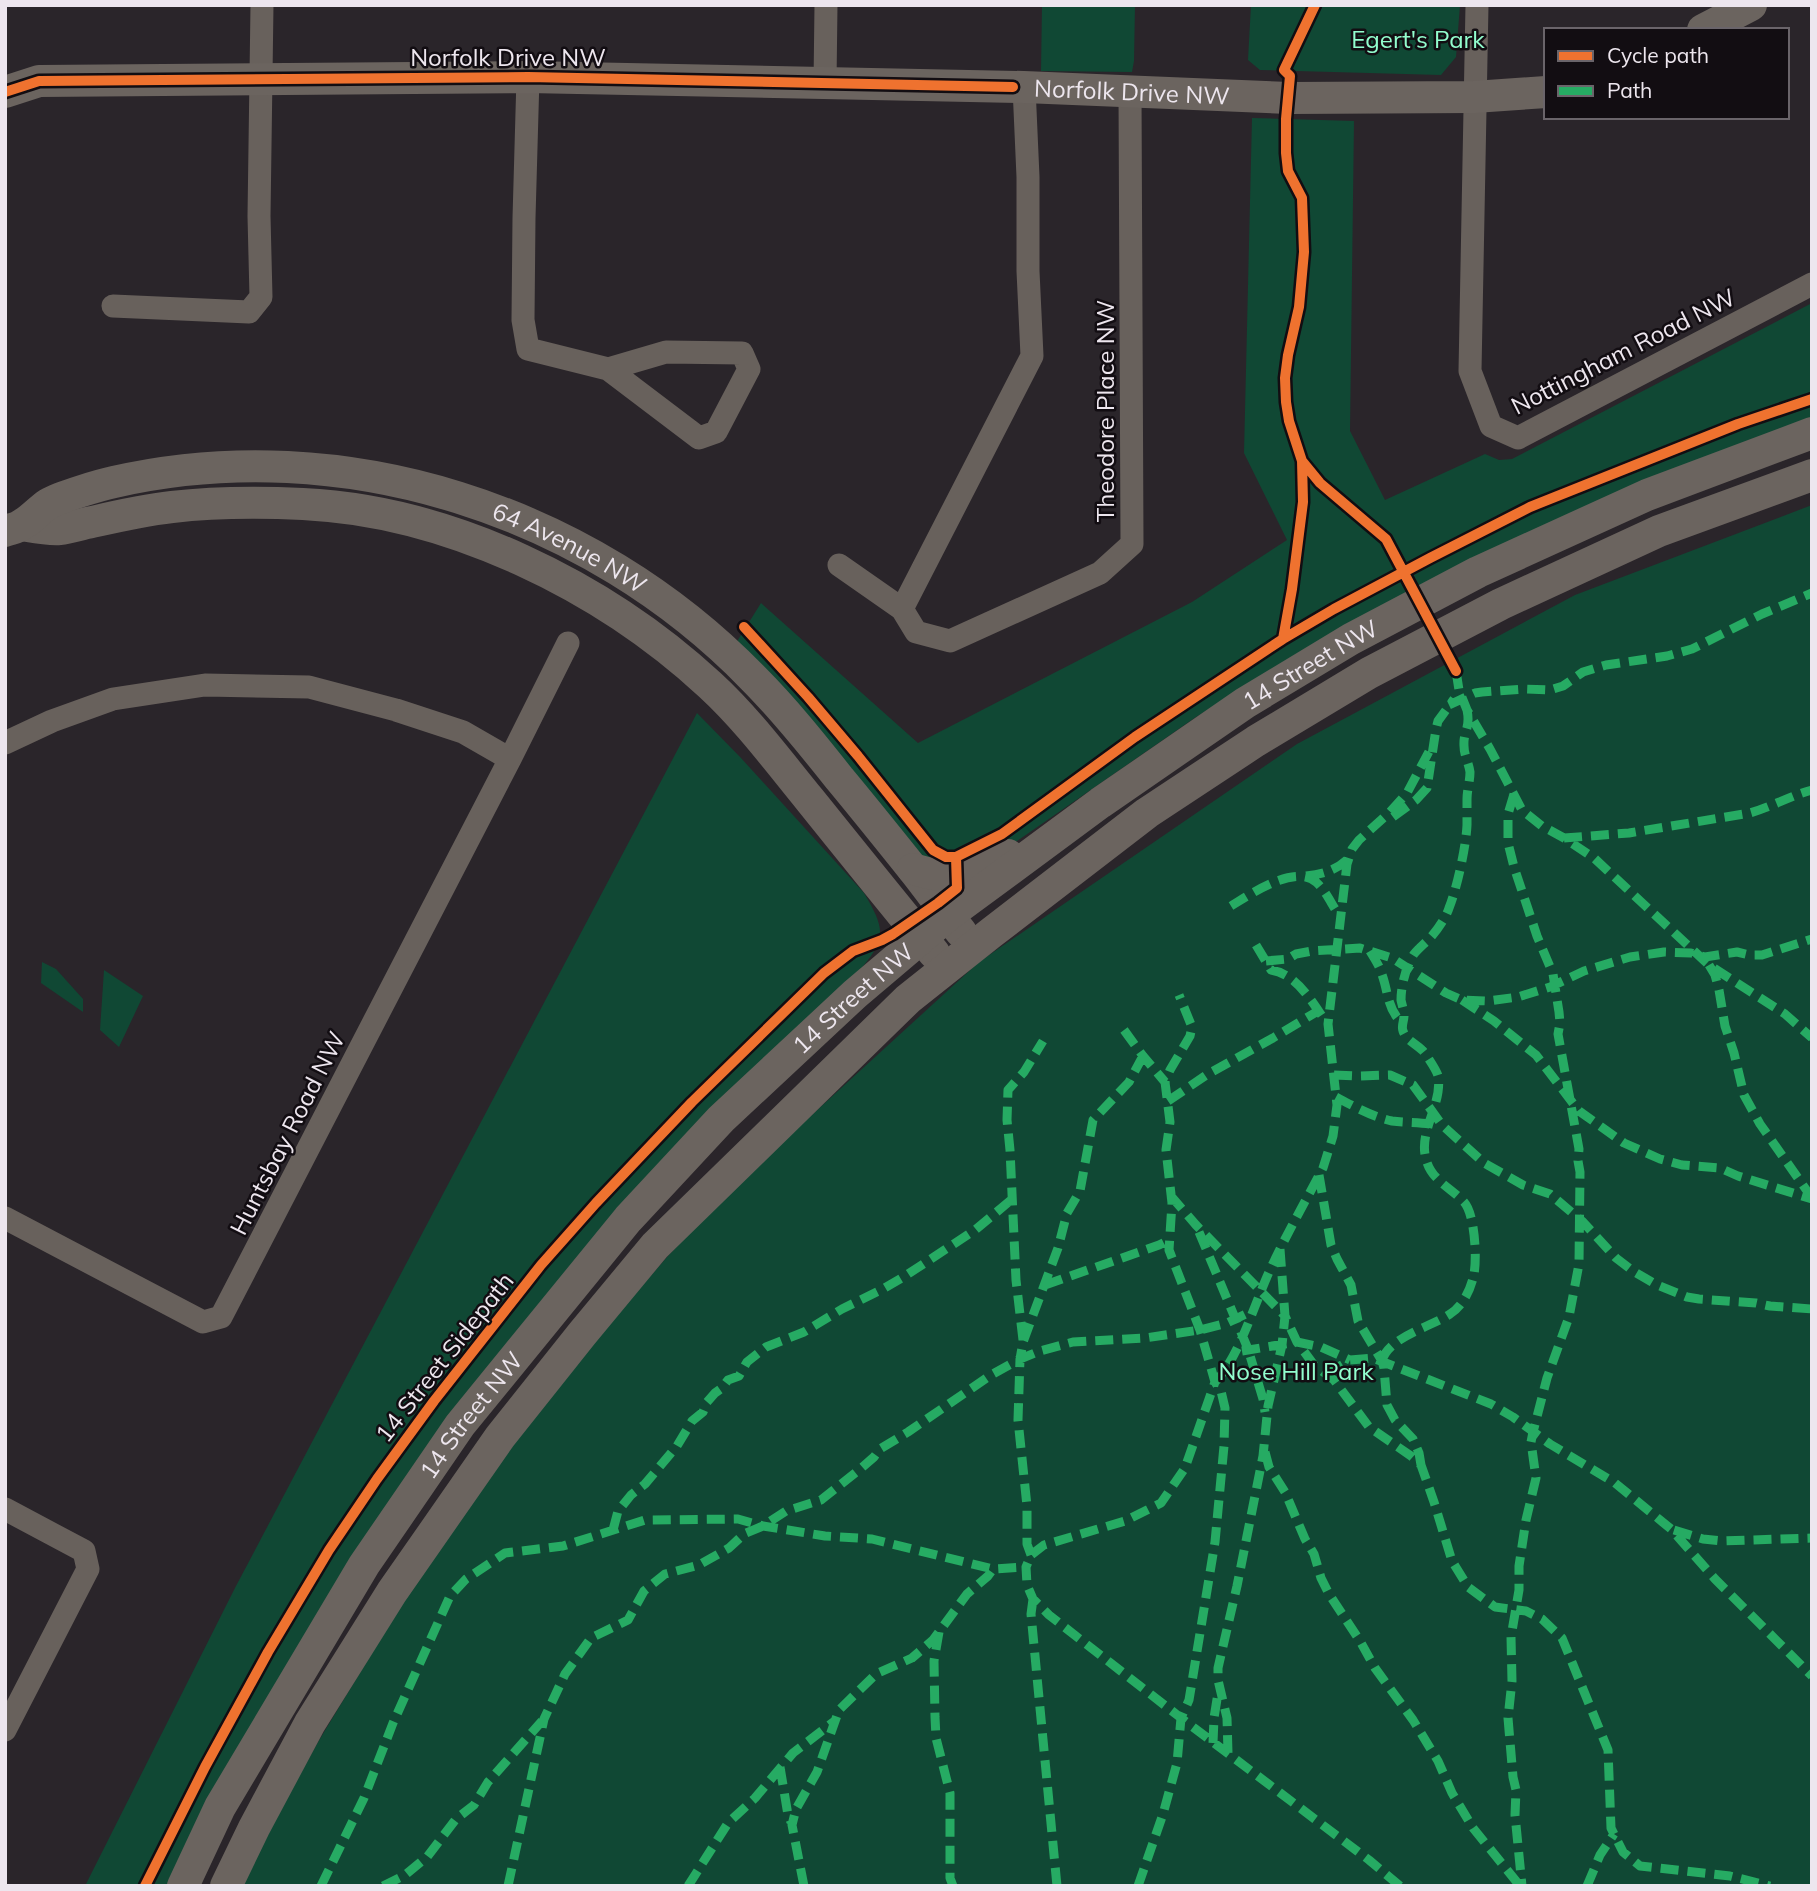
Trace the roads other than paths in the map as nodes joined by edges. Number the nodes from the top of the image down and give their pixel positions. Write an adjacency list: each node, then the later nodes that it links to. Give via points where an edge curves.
1 (262, 5): 7 (street)
2 (826, 5): 8 (street)
3 (1477, 5): 13 (street)
4 (1751, 5): 5 (main road)
5 (1707, 28)
6 (528, 76): 7 (main road, Norfolk Drive NW); 8 (main road, Norfolk Drive NW); 16 (street, via 523,282 528,349)
7 (262, 79): 10 (main road, Norfolk Drive NW, via 39,81); 15 (street, via 261,298 249,312)
8 (825, 83): 9 (main road, Norfolk Drive NW)
9 (1024, 87): 11 (main road, Norfolk Drive NW); 21 (street, via 1032,356)
10 (5, 92)
11 (1130, 92): 13 (main road, Norfolk Drive NW, via 1289,98); 21 (street, Theodore Place NW, via 1132,544 1100,573 950,641 916,632)
12 (1544, 92): 13 (main road, Norfolk Drive NW)
13 (1474, 97): 14 (street, Nottingham Road NW, via 1470,371 1491,426 1518,438)
14 (1812, 284)
15 (113, 306)
16 (608, 369): 16 (street, via 699,438 716,432 749,369 742,353 666,352)
17 (1812, 433): 25 (main road, 14 Street NW, via 1647,495 1478,572 1351,639 1257,696)
18 (1812, 475): 30 (main road, 14 Street NW, via 1659,531 1501,604 1369,673 1147,813)
19 (13, 528): 26 (main road, 64 Avenue NW, via 58,529 172,507 307,505 377,514 495,548 558,577 663,645 743,719); 27 (main road, 64 Avenue NW, via 50,502 113,482 217,467 342,471 410,483 480,503 609,564 706,633 806,737)
20 (839, 565): 21 (street, Theodore Place NW)
21 (902, 609)
22 (568, 643): 24 (street, Huntsbay Road NW)
23 (5, 743): 24 (street, via 113,699 205,685 309,687 463,733)
24 (510, 759): 33 (street, Huntsbay Road NW, via 221,1317 203,1322)
25 (1100, 803): 27 (main road, via 1082,806 993,864 957,876); 28 (main road, 14 Street NW)
26 (852, 852): 29 (main road, 64 Avenue NW); 32 (main road, via 890,922 893,937)
27 (913, 869): 28 (main road, 64 Avenue NW)
28 (947, 916): 29 (main road, 14 Street NW); 30 (main road, 64 Avenue NW)
29 (921, 937): 31 (main road, 64 Avenue NW); 32 (main road, 14 Street NW)
30 (973, 947): 31 (main road, 14 Street NW)
31 (946, 968): 37 (main road, 14 Street NW, via 908,999 655,1246 500,1437 392,1592 310,1723)
32 (878, 973): 36 (main road, 14 Street NW, via 721,1119 628,1219 460,1425 364,1565 220,1807)
33 (5, 1218)
34 (5, 1509): 35 (street, via 84,1551 88,1569)
35 (5, 1730)
36 (183, 1886)
37 (226, 1886)

